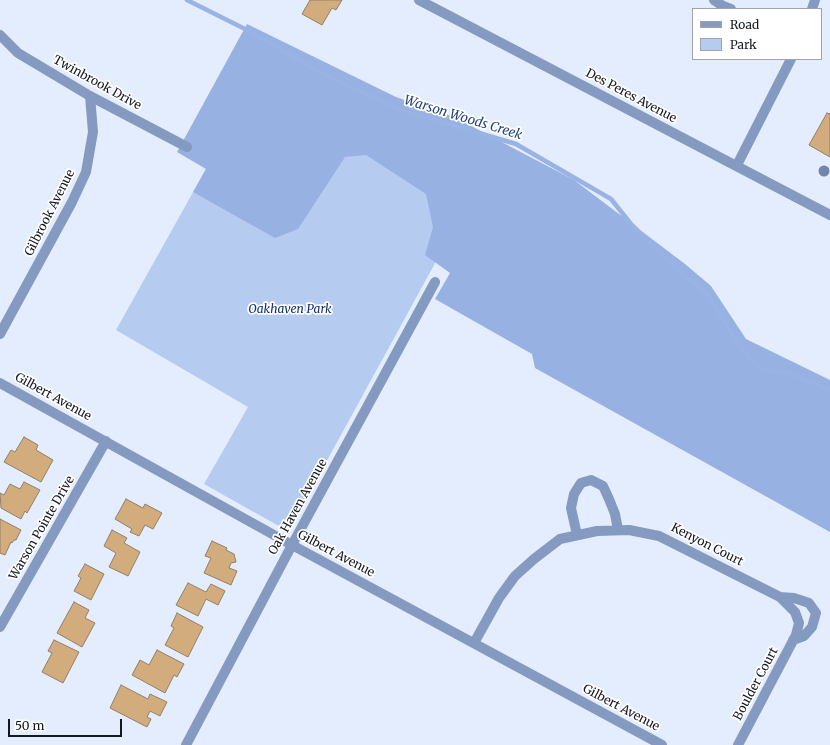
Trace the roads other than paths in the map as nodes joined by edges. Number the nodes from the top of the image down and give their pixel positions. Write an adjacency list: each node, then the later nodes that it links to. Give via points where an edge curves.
1 (419, 0): 8 (street, Des Peres Avenue)
2 (714, 0): 3 (street)
3 (728, 8)
4 (0, 35): 6 (street, Twinbrook Drive, via 18,54)
5 (790, 60): 8 (street)
6 (90, 96): 7 (street, Twinbrook Drive); 11 (street, Gilbrook Avenue, via 93,132 86,172)
7 (187, 147)
8 (737, 166): 9 (street, Des Peres Avenue)
9 (830, 215)
10 (435, 282): 16 (street, Oak Haven Avenue)
11 (0, 334)
12 (0, 383): 13 (street, Gilbert Avenue)
13 (106, 441): 16 (street, Gilbert Avenue); 18 (street, Warson Pointe Drive)
14 (618, 530): 15 (street, Kenyon Court); 15 (street, via 615,514 603,486 591,480 581,483 574,494 571,508); 17 (street, Kenyon Court, via 660,536)
15 (577, 535): 20 (street, Kenyon Court, via 560,539 516,576 499,598)
16 (292, 545): 20 (street, Gilbert Avenue); 21 (street, Oak Haven Avenue)
17 (780, 597): 19 (street, Kenyon Court, via 795,612 799,623); 19 (street, Kenyon Court, via 809,603 816,613 812,627 804,636)
18 (0, 627)
19 (795, 637): 23 (street, Boulder Court)
20 (474, 643): 22 (street, Gilbert Avenue)
21 (186, 745)
22 (662, 745)
23 (738, 745)

